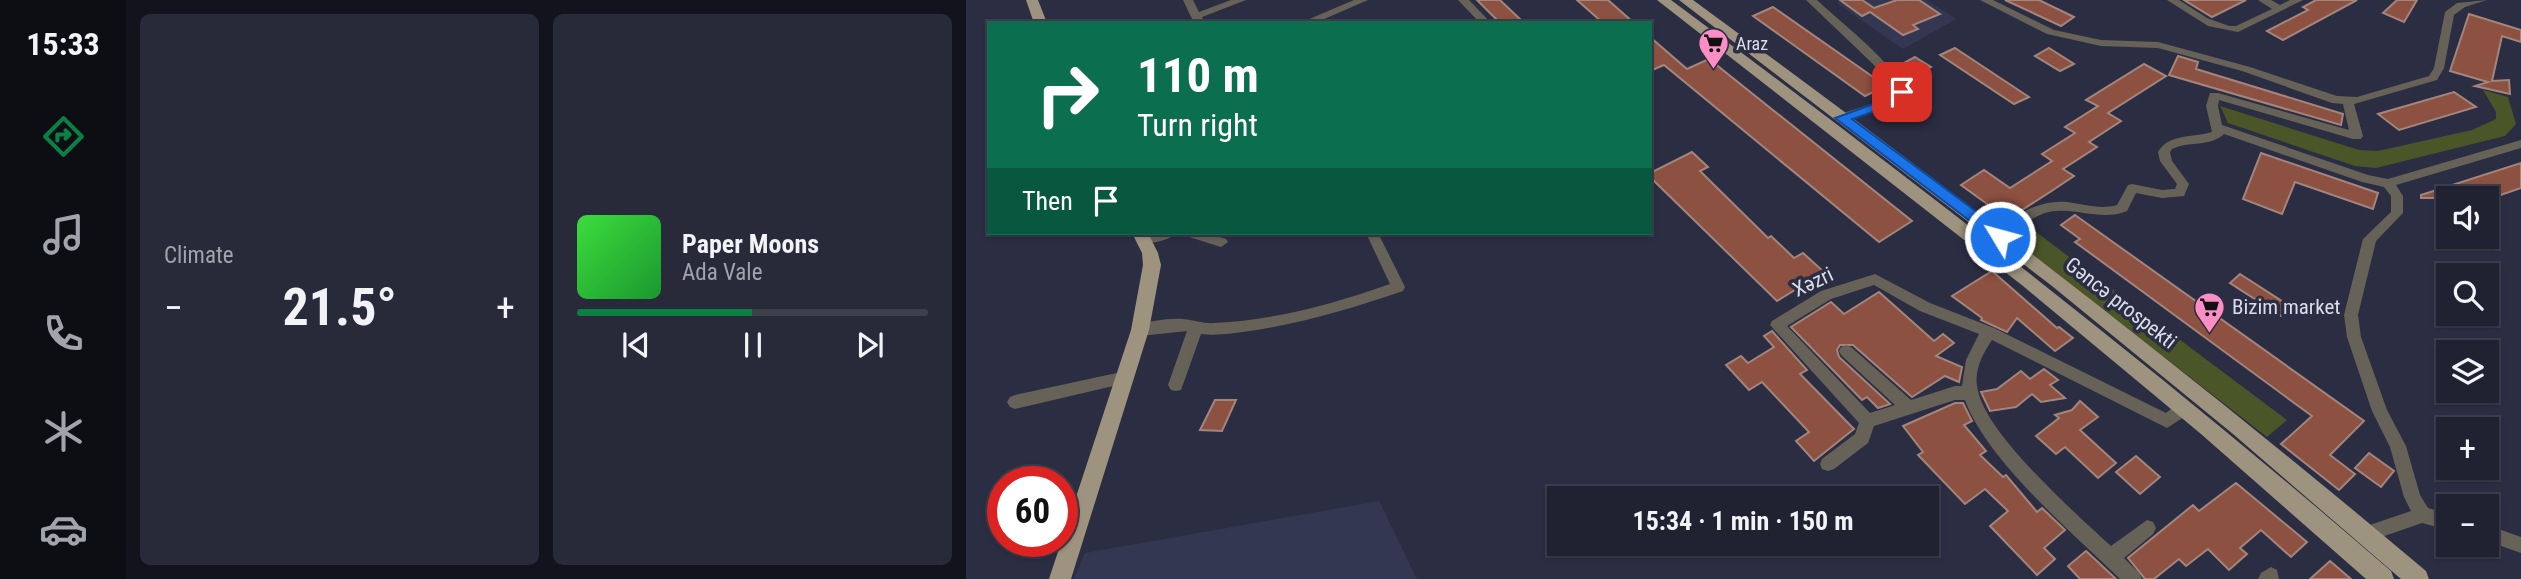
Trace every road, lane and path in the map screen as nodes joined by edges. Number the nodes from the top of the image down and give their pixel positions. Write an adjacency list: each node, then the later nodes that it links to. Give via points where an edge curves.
1 (1032, 0): 16 (main road)
2 (1188, 0): 15 (street)
3 (1241, 0): 15 (street)
4 (1363, 0): 17 (street)
5 (1464, 0): 18 (street)
6 (1662, 0): 19 (main road, Gəncə prospekti)
7 (1685, 0): 19 (main road, Gəncə prospekti)
8 (1811, 0): 21 (street, via 1902,92 1903,97 1895,101)
9 (1985, 0): 20 (street, via 2051,32 2101,43 2158,45)
10 (2172, 0): 14 (street, via 2230,30)
11 (2263, 0): 14 (street)
12 (2298, 0): 14 (street)
13 (2482, 0): 20 (street, via 2461,5 2449,14 2439,68 2432,78)
14 (2280, 9)
15 (1197, 19)
16 (1040, 21)
17 (1310, 21)
18 (1484, 21)
19 (1718, 33): 21 (main road, Gəncə prospekti); 34 (main road, Gəncə prospekti)
20 (2348, 103): 22 (street, via 2357,136 2214,95 2212,106)
21 (1842, 118): 28 (main road, Gəncə prospekti)
22 (2219, 128): 24 (street); 28 (street, via 2212,139 2168,146 2165,160 2183,184 2180,193 2132,188 2122,208 2111,212 2056,206 2026,217)
23 (2521, 144): 24 (street)
24 (2388, 183): 44 (street, via 2397,196 2397,213 2370,239 2351,314 2354,337 2380,411 2398,446 2412,497)
25 (1198, 235): 29 (street)
26 (1373, 235): 31 (street, via 1398,287 1295,320)
27 (1142, 236): 32 (main road, via 1152,264)
28 (2000, 237): 30 (main road, Gəncə prospekti)
29 (1221, 242)
30 (2111, 325): 34 (main road); 47 (main road, Gəncə prospekti)
31 (1197, 328): 32 (street); 37 (street)
32 (1140, 330): 36 (main road)
33 (1989, 332): 38 (street, via 1971,360); 40 (street, via 2167,421); 42 (street, Xəzri, via 1925,307 1875,279 1826,295 1777,324)
34 (2095, 337): 40 (main road, Gəncə prospekti)
35 (1846, 351): 41 (street)
36 (1126, 377): 39 (street); 51 (main road)
37 (1177, 385)
38 (1970, 393): 41 (street, via 1955,393); 50 (street, via 2008,455)
39 (1015, 402)
40 (2184, 408): 53 (main road, Gəncə prospekti)
41 (1909, 410): 42 (street)
42 (1867, 421): 43 (street, via 1862,438)
43 (1828, 464)
44 (2422, 515): 45 (street); 47 (street)
45 (2436, 519)
46 (2147, 528): 50 (street)
47 (2367, 534): 54 (main road, Gəncə prospekti)
48 (2499, 537): 49 (street)
49 (2521, 545)
50 (2111, 558): 52 (street)
51 (1060, 579)
52 (2133, 579)
53 (2383, 579)
54 (2418, 579)

